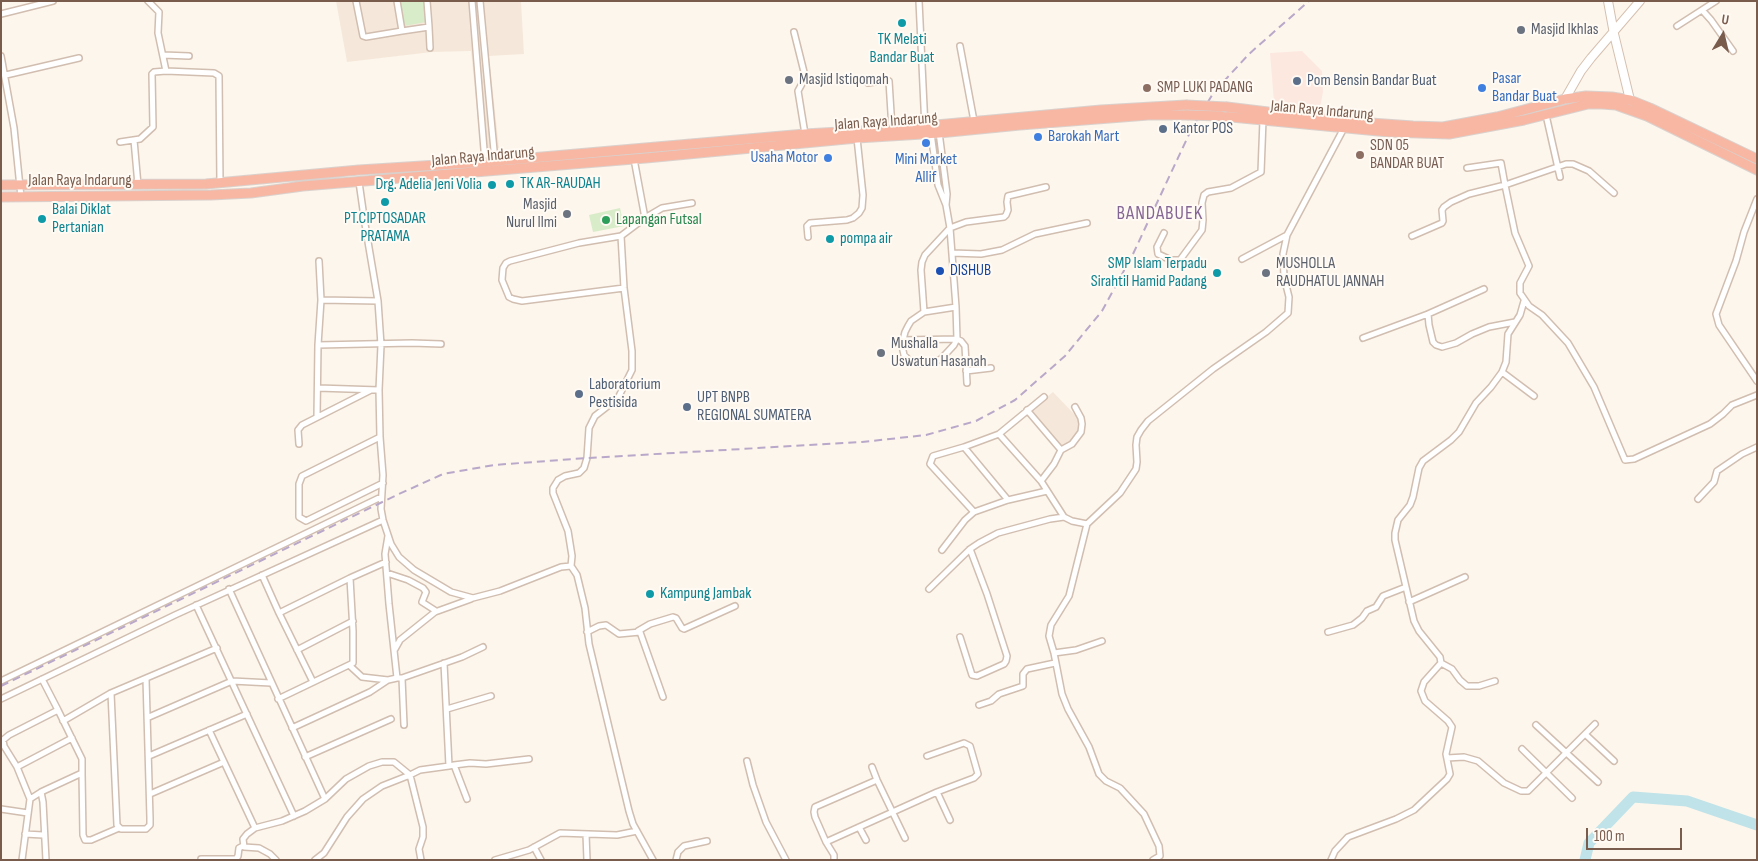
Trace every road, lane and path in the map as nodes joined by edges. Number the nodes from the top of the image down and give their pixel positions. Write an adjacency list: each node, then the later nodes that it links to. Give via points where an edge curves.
1 (148, 1): 22 (street, via 159,12 158,33)
2 (356, 1): 16 (street, via 363,36)
3 (397, 1): 16 (street)
4 (426, 1): 15 (street)
5 (472, 1): 49 (street)
6 (480, 1): 49 (street)
7 (919, 1): 39 (street)
8 (1608, 1): 18 (street)
9 (1640, 1): 18 (street)
10 (1716, 1): 12 (street)
11 (49, 2): 13 (street)
12 (1702, 10): 14 (street); 21 (street)
13 (1, 14)
14 (1677, 26)
15 (429, 27): 16 (street); 20 (street)
16 (402, 31)
17 (794, 32): 40 (street, via 804,77 798,91)
18 (1614, 34): 29 (street, via 1581,71); 30 (street)
19 (960, 46): 36 (street)
20 (430, 48)
21 (1733, 51)
22 (163, 55): 24 (street); 26 (street)
23 (1, 56): 27 (street)
24 (189, 56)
25 (79, 58): 27 (street)
26 (166, 71): 43 (street, via 152,74 154,126 143,137); 55 (street, via 214,73 219,76)
27 (6, 75): 57 (street)
28 (868, 83): 38 (street, via 889,82)
29 (1566, 98): 30 (highway, Jalan Raya Indarung, via 1586,96); 31 (highway, Jalan Raya Indarung, via 1497,117 1443,127 1342,121)
30 (1630, 100): 48 (highway, Jalan Raya Indarung)
31 (1254, 110): 33 (highway, Jalan Raya Indarung, bridge, via 1161,105); 34 (highway)
32 (1546, 115): 37 (highway, Jalan Raya Indarung, via 1449,134); 50 (street); 52 (highway, Jalan Raya Indarung, via 1588,104 1616,105 1647,116)
33 (1064, 118): 34 (highway, Jalan Raya Indarung, bridge, via 1187,115); 36 (highway, Jalan Raya Indarung); 39 (highway, Jalan Raya Indarung)
34 (1253, 120): 35 (highway, Jalan Raya Indarung)
35 (1263, 120): 37 (highway, Jalan Raya Indarung); 70 (street, via 1261,172 1231,188 1204,195 1202,230 1180,260 1158,254 1157,246)
36 (974, 121): 39 (highway, Jalan Raya Indarung)
37 (1344, 128): 71 (street)
38 (892, 129): 39 (highway, Jalan Raya Indarung); 41 (highway, Jalan Raya Indarung)
39 (931, 129): 42 (highway, Jalan Raya Indarung); 66 (street, via 938,185); 66 (street, via 947,194)
40 (805, 134): 41 (highway, Jalan Raya Indarung); 45 (highway, Jalan Raya Indarung)
41 (815, 138): 42 (highway, Jalan Raya Indarung); 46 (highway, Jalan Raya Indarung)
42 (857, 138): 74 (street, via 863,195 860,213 847,220 810,223 807,226)
43 (134, 140): 44 (street); 58 (street)
44 (120, 142)
45 (644, 148): 46 (highway); 49 (highway, Jalan Raya Indarung)
46 (646, 158): 47 (highway, Jalan Raya Indarung)
47 (634, 159): 54 (highway, Jalan Raya Indarung); 67 (street)
48 (1757, 159)
49 (490, 161): 55 (highway, Jalan Raya Indarung)
50 (1558, 167): 53 (street); 59 (street); 61 (street, via 1579,166)
51 (1467, 168): 59 (street, via 1501,163)
52 (1757, 170)
53 (1560, 177)
54 (360, 182): 63 (highway, Jalan Raya Indarung, via 211,195); 81 (street)
55 (220, 183): 58 (highway, Jalan Raya Indarung)
56 (1, 185): 57 (highway, Jalan Raya Indarung)
57 (20, 185): 58 (highway, Jalan Raya Indarung); 63 (street)
58 (138, 185)
59 (1505, 185): 73 (street, via 1457,199 1442,210 1442,223); 82 (street, via 1515,233 1528,266 1520,286)
60 (1046, 187): 69 (street, via 1008,196 1008,210 1004,217 966,222)
61 (1614, 193)
62 (1, 197): 63 (highway, Jalan Raya Indarung)
63 (21, 197)
64 (1757, 199): 96 (street, via 1716,314 1719,324)
65 (692, 203): 67 (street, via 662,208)
66 (946, 205): 69 (street)
67 (645, 218): 72 (street)
68 (1087, 223): 75 (street, via 1036,234 1002,250 981,254)
69 (950, 228): 75 (street); 84 (street, via 922,262)
70 (1164, 233)
71 (1287, 235): 76 (street); 122 (street, via 1283,260 1288,313 1148,421 1137,437 1137,462 1133,474 1120,493)
72 (621, 236): 78 (street); 78 (street, via 510,260 503,268 502,280 509,297 522,301)
73 (1412, 236)
74 (808, 237)
75 (952, 253): 83 (street)
76 (1242, 259)
77 (319, 261): 80 (street)
78 (624, 288): 127 (street, via 632,370 618,398 592,422 584,468 558,480 553,488 568,532)
79 (1484, 289): 85 (street)
80 (321, 300): 81 (street); 91 (street)
81 (378, 301): 92 (street)
82 (1524, 301): 86 (street); 101 (street, via 1568,343 1594,386 1627,460 1634,460 1710,424 1732,405)
83 (956, 307): 84 (street); 88 (street)
84 (924, 312): 89 (street, via 911,321)
85 (1428, 314): 86 (street, via 1434,342 1442,347 1489,327); 87 (street)
86 (1515, 322): 95 (street, via 1508,334)
87 (1363, 338)
88 (956, 339): 89 (street); 89 (street, via 941,359 923,364 904,355); 94 (street, via 964,346)
89 (903, 340)
90 (441, 344): 92 (street)
91 (318, 345): 92 (street); 98 (street)
92 (381, 345): 100 (street)
93 (991, 368): 94 (street)
94 (966, 370): 97 (street)
95 (1502, 372): 102 (street); 132 (street, via 1476,403 1455,436 1426,457 1419,468 1413,497 1398,520 1395,533)
96 (1757, 381)
97 (967, 383)
98 (318, 388): 99 (street); 106 (street)
99 (371, 390): 100 (street); 106 (street)
100 (379, 390): 108 (street)
101 (1757, 395)
102 (1534, 396)
103 (1044, 397): 105 (street)
104 (1075, 407): 112 (street, via 1081,418 1081,432 1072,444)
105 (1027, 410): 107 (street); 112 (street)
106 (318, 416): 109 (street, via 299,428)
107 (999, 434): 110 (street); 113 (street)
108 (380, 437): 114 (street); 114 (street, via 302,476 299,517 306,521)
109 (299, 444)
110 (964, 447): 118 (street); 119 (street, via 933,456 930,464)
111 (1757, 447): 117 (street, via 1717,471 1714,482)
112 (1062, 450): 113 (street)
113 (1041, 481): 115 (street)
114 (383, 484): 116 (street)
115 (1047, 491): 118 (street); 120 (street)
116 (381, 497): 121 (street); 160 (street)
117 (1698, 499)
118 (1008, 500): 119 (street)
119 (974, 512): 125 (street)
120 (1064, 517): 122 (street); 124 (street, via 998,533)
121 (383, 520): 123 (street); 129 (street)
122 (1087, 524): 151 (street, via 1069,596 1051,625 1049,636)
123 (388, 535): 126 (street); 135 (street, via 399,557 414,570 451,592)
124 (970, 549): 134 (street); 145 (street, via 1007,656 1006,662 977,676 972,675)
125 (942, 550)
126 (386, 562): 128 (street); 131 (street)
127 (571, 566): 135 (street, via 561,566 500,591); 143 (street, via 585,608)
128 (387, 573): 139 (street, via 425,589 422,602); 150 (street)
129 (262, 575): 133 (street); 140 (street)
130 (1465, 577): 136 (street)
131 (350, 578): 140 (street); 141 (street)
132 (1406, 588): 136 (street); 144 (street, via 1383,596 1376,607 1353,625)
133 (229, 589): 137 (street); 164 (street)
134 (929, 589)
135 (473, 598): 139 (street)
136 (1409, 602): 154 (street, via 1416,626 1439,654)
137 (196, 605): 148 (street); 157 (street)
138 (735, 606): 142 (street, via 684,629 673,617)
139 (436, 611): 150 (street, via 400,640)
140 (279, 612): 149 (street)
141 (353, 621): 149 (street); 155 (street, via 354,661)
142 (638, 631): 143 (street, via 619,634 606,625); 167 (street)
143 (588, 632): 217 (street, via 623,791)
144 (1328, 632)
145 (960, 637)
146 (1102, 641): 151 (street)
147 (483, 647): 152 (street)
148 (216, 648): 158 (street); 161 (street)
149 (297, 650): 163 (street)
150 (394, 652): 156 (street)
151 (1054, 653): 153 (street)
152 (444, 663): 156 (street); 171 (street)
153 (1056, 663): 170 (street, via 1027,669 1023,674 1023,686); 227 (street, via 1068,710 1090,747 1099,774 1120,788 1144,814 1159,846)
154 (1441, 663): 162 (street, via 1452,669 1467,686); 189 (street, via 1424,682 1421,691 1425,701 1452,726)
155 (349, 665): 159 (street, via 362,677); 163 (street)
156 (399, 678): 159 (street); 178 (street)
157 (42, 679): 168 (street); 172 (street)
158 (146, 679): 165 (street); 174 (street)
159 (388, 680): 180 (street, via 370,692)
160 (1, 681)
161 (232, 681): 164 (street); 173 (street); 174 (street)
162 (1495, 681)
163 (313, 682): 169 (street)
164 (271, 683): 169 (street)
165 (111, 694): 176 (street); 215 (street)
166 (491, 696): 171 (street)
167 (664, 697)
168 (1, 698)
169 (278, 699): 180 (street)
170 (979, 705)
171 (447, 709): 194 (street)
172 (58, 710): 176 (street); 195 (street, via 5,737 4,746)
173 (247, 714): 181 (street); 212 (street)
174 (148, 717): 186 (street)
175 (391, 719): 188 (street)
176 (63, 721): 183 (street)
177 (1595, 724): 182 (street)
178 (404, 725)
179 (1536, 726): 185 (street)
180 (292, 728): 188 (street)
181 (209, 730): 186 (street); 193 (street)
182 (1585, 734): 185 (street); 191 (street)
183 (72, 738): 195 (street); 197 (street, via 82,758)
184 (1522, 750): 198 (street)
185 (1566, 753): 198 (street); 201 (street)
186 (149, 756): 204 (street)
187 (927, 756): 203 (street, via 964,743 970,746 978,771 974,778)
188 (305, 757): 208 (street)
189 (1447, 758): 198 (street, via 1464,757 1478,761 1504,783 1521,791 1531,790); 242 (street, via 1449,777 1426,799 1404,815 1348,837)
190 (529, 759): 194 (street)
191 (1614, 760)
192 (747, 761): 239 (street, via 766,822)
193 (224, 762): 204 (street); 216 (street)
194 (452, 765): 199 (street, via 420,770); 207 (street)
195 (17, 767): 206 (street)
196 (872, 767): 200 (street)
197 (82, 773): 202 (street); 215 (street, via 85,840)
198 (1546, 773): 205 (street)
199 (410, 775): 208 (street, via 394,762 368,766 346,779); 232 (street, via 382,786 363,799 324,853); 233 (street, via 423,827)
200 (877, 780): 210 (street); 224 (street, via 815,807 815,817)
201 (1598, 782)
202 (41, 792): 206 (street); 220 (street)
203 (937, 792): 210 (street); 213 (street)
204 (150, 794): 215 (street, via 149,826)
205 (1572, 798)
206 (30, 799): 211 (street)
207 (467, 799)
208 (325, 800): 212 (street)
209 (1, 809): 211 (street)
210 (892, 812): 214 (street); 221 (street)
211 (28, 813): 218 (street)
212 (294, 816): 216 (street)
213 (950, 820)
214 (859, 827): 222 (street); 224 (street)
215 (119, 828)
216 (255, 828): 225 (street, via 244,837)
217 (637, 831): 219 (street, via 617,835); 237 (street)
218 (25, 834): 220 (street); 229 (street)
219 (586, 834): 226 (street, via 560,834); 236 (street)
220 (43, 835): 230 (street)
221 (905, 838)
222 (866, 840)
223 (706, 841): 238 (street, via 684,846)
224 (826, 842): 240 (street)
225 (243, 846): 228 (street, via 236,859); 231 (street, via 259,848)
226 (534, 847): 234 (street); 235 (street)
227 (1160, 858): 241 (street)
228 (201, 859)
229 (22, 860)
230 (46, 860)
231 (276, 860)
232 (315, 860)
233 (421, 860)
234 (496, 860)
235 (541, 860)
236 (587, 860)
237 (653, 860)
238 (676, 860)
239 (786, 860)
240 (834, 860)
241 (1152, 860)
242 (1331, 860)

